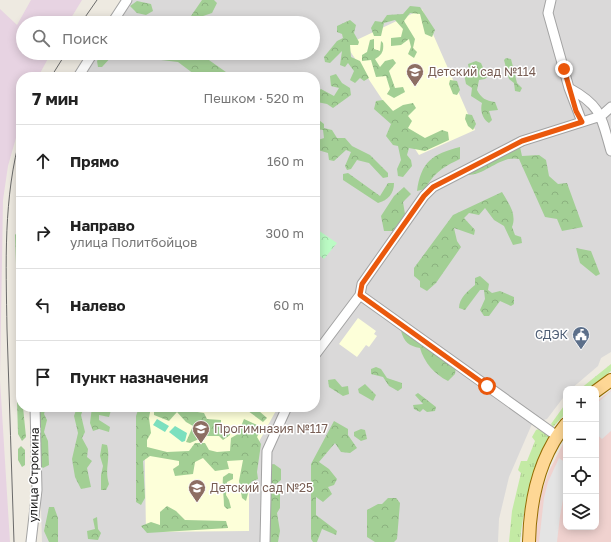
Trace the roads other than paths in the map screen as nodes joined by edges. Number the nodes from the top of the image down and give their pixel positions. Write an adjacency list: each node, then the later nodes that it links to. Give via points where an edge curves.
1 (127, 0): 3 (street)
2 (551, 0): 6 (street, via 548,13)
3 (117, 16)
4 (89, 60): 5 (street)
5 (81, 72)
6 (569, 88): 8 (street, via 585,96); 9 (street)
7 (611, 107): 8 (street)
8 (600, 116): 9 (street); 10 (street)
9 (582, 122): 11 (street, via 522,141 433,187 362,284)
10 (611, 151)
11 (360, 295): 12 (street); 18 (street)
12 (320, 348)
13 (611, 380): 14 (main road)
14 (599, 389)
15 (35, 412): 19 (street, улица Строкина, via 37,490)
16 (285, 412): 20 (street, via 267,451)
17 (563, 428): 18 (main road)
18 (557, 436): 21 (main road, via 534,492)
19 (31, 542)
20 (265, 542)
21 (529, 542)

